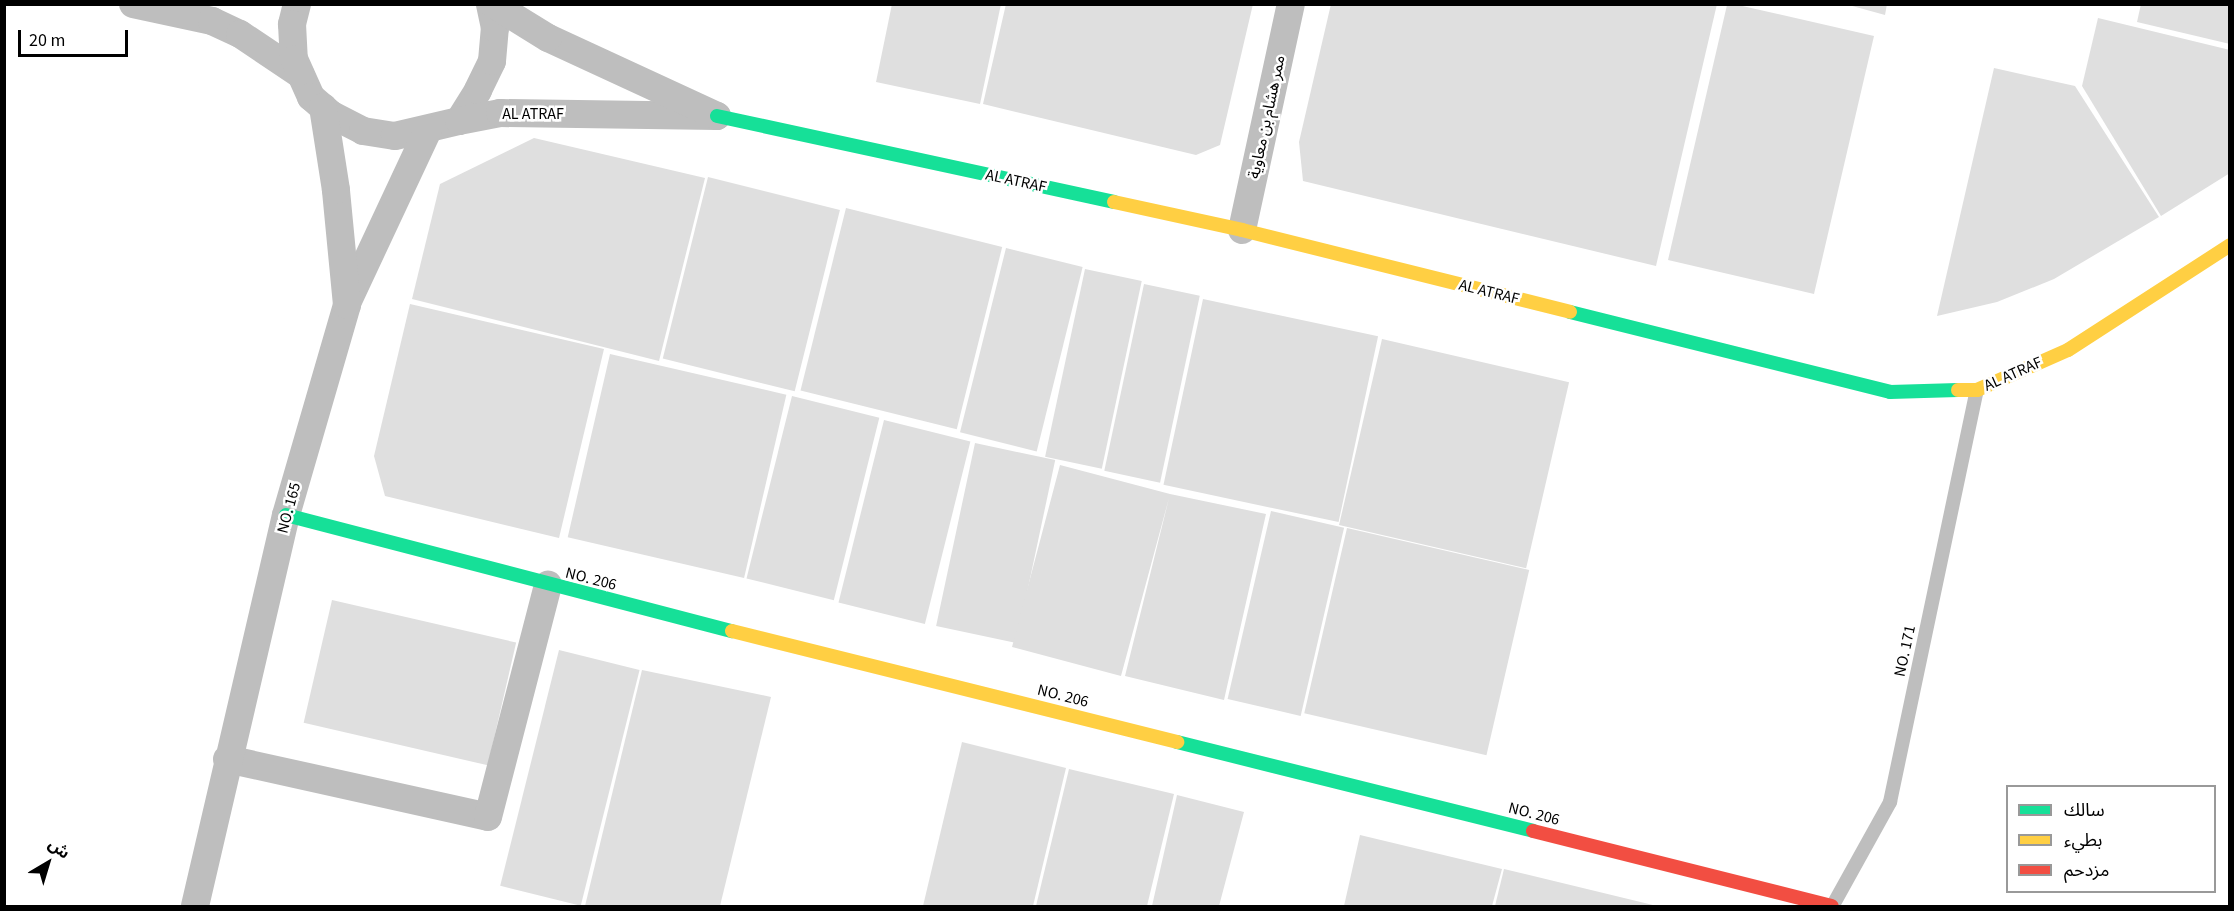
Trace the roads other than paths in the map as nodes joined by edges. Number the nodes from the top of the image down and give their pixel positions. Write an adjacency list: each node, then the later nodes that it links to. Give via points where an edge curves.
1 (133, 4): 5 (street, via 212,21 240,34)
2 (297, 4): 5 (street, via 292,24 294,59)
3 (492, 4): 7 (street, AL ATRAF, via 548,38); 8 (street, via 492,61)
4 (1292, 4): 10 (street, ممر هشام بن معاوية)
5 (302, 75): 6 (street, via 311,97)
6 (323, 107): 9 (street, AL ATRAF, via 363,131 395,136); 12 (street, NO. 165, via 336,190)
7 (717, 116): 8 (street, AL ATRAF, via 500,113); 10 (street, AL ATRAF)
8 (459, 121): 9 (street, AL ATRAF)
9 (428, 130): 12 (street)
10 (1242, 230): 13 (street, AL ATRAF, via 1890,392)
11 (2229, 245): 13 (street, AL ATRAF, via 2068,350)
12 (346, 305): 14 (street, NO. 165)
13 (1977, 390): 18 (lane, NO. 171, via 1890,802)
14 (286, 515): 15 (street, NO. 206); 16 (street, NO. 165)
15 (548, 585): 16 (street, via 488,817); 18 (street, NO. 206)
16 (227, 759): 17 (street, NO. 165)
17 (195, 906)
18 (1833, 906)

